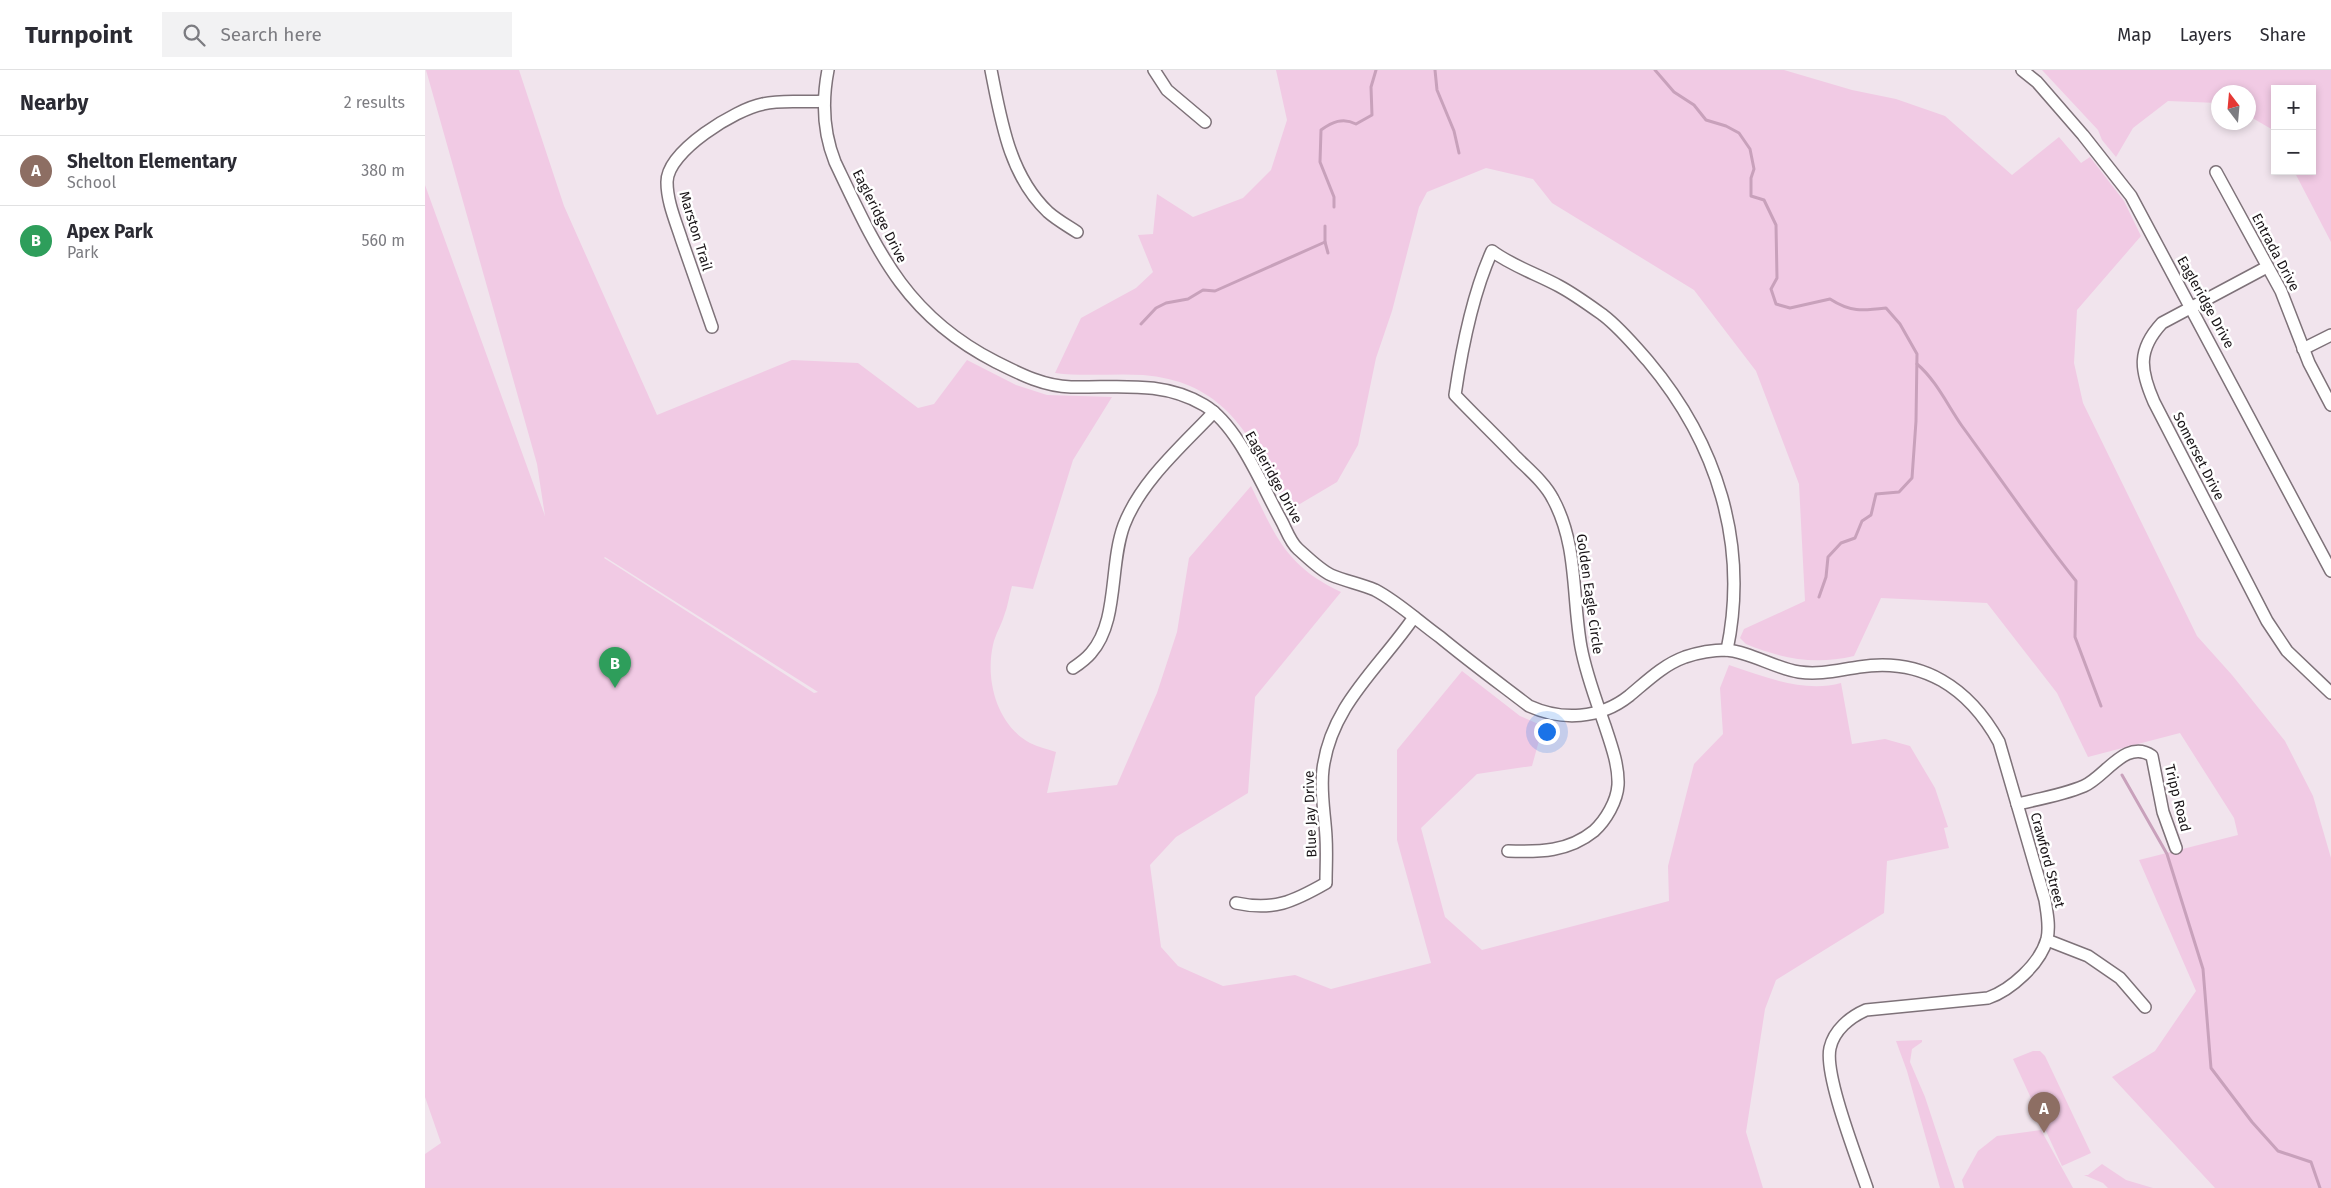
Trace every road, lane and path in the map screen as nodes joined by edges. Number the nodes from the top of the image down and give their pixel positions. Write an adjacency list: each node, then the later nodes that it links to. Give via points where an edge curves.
1 (828, 70): 5 (street, Eagleridge Drive)
2 (991, 70): 8 (street, via 1011,155 1019,171 1049,213)
3 (1154, 70): 6 (street, via 1167,90)
4 (2022, 70): 10 (street, Eagleridge Drive, via 2037,82 2083,135 2131,196)
5 (824, 101): 11 (street, Marston Trail, via 777,102 741,111 685,150 669,170 667,180 671,208); 15 (street, Eagleridge Drive, via 831,152 881,254 897,281 951,335 979,354 1043,383 1069,387 1149,386 1175,392)
6 (1205, 122)
7 (2216, 172): 9 (street, Entrada Drive)
8 (1077, 232)
9 (2267, 267): 10 (street, Somerset Drive); 13 (street, Entrada Drive, via 2281,291)
10 (2191, 307): 16 (street, Eagleridge Drive); 20 (street, Somerset Drive, via 2162,323 2152,335 2145,349 2142,368 2146,385 2267,621 2287,650)
11 (712, 327)
12 (2331, 335): 13 (street)
13 (2303, 349): 14 (street, Entrada Drive)
14 (2331, 405)
15 (1214, 412): 17 (street, Eagleridge Drive, via 1234,434 1296,547 1328,574 1375,591); 19 (street, via 1139,497 1117,548 1105,628 1091,653)
16 (2331, 571)
17 (1414, 617): 21 (street, Eagleridge Drive, via 1529,706 1561,716 1580,716); 25 (street, Blue Jay Drive, via 1346,703 1333,731 1323,770 1325,883 1279,906 1256,908)
18 (1731, 651): 21 (street, Eagleridge Drive, via 1686,657 1671,663 1628,697); 21 (street, Golden Eagle Circle, via 1732,556 1723,498 1691,419 1672,389 1605,316 1561,287 1492,251 1461,355 1455,395 1535,476 1552,496 1558,509 1571,550 1582,648); 22 (street, Crawford Street, via 1797,672 1830,673 1859,667 1899,666 1945,681 1970,701 1988,722 1999,742)
19 (1073, 668)
20 (2331, 693)
21 (1600, 710): 24 (street, via 1617,779 1608,813 1585,838 1569,846 1549,851)
22 (2017, 804): 23 (street, Tripp Road, via 2087,785 2121,758 2140,750 2152,756 2163,812); 26 (street, Crawford Street, via 2049,919)
23 (2176, 848)
24 (1508, 851)
25 (1236, 904)
26 (2047, 940): 27 (street, via 2088,956 2120,978); 28 (street, via 2026,973 2000,994 1988,998 1866,1010 1840,1029 1831,1046 1831,1075)
27 (2145, 1007)
28 (1867, 1188)

